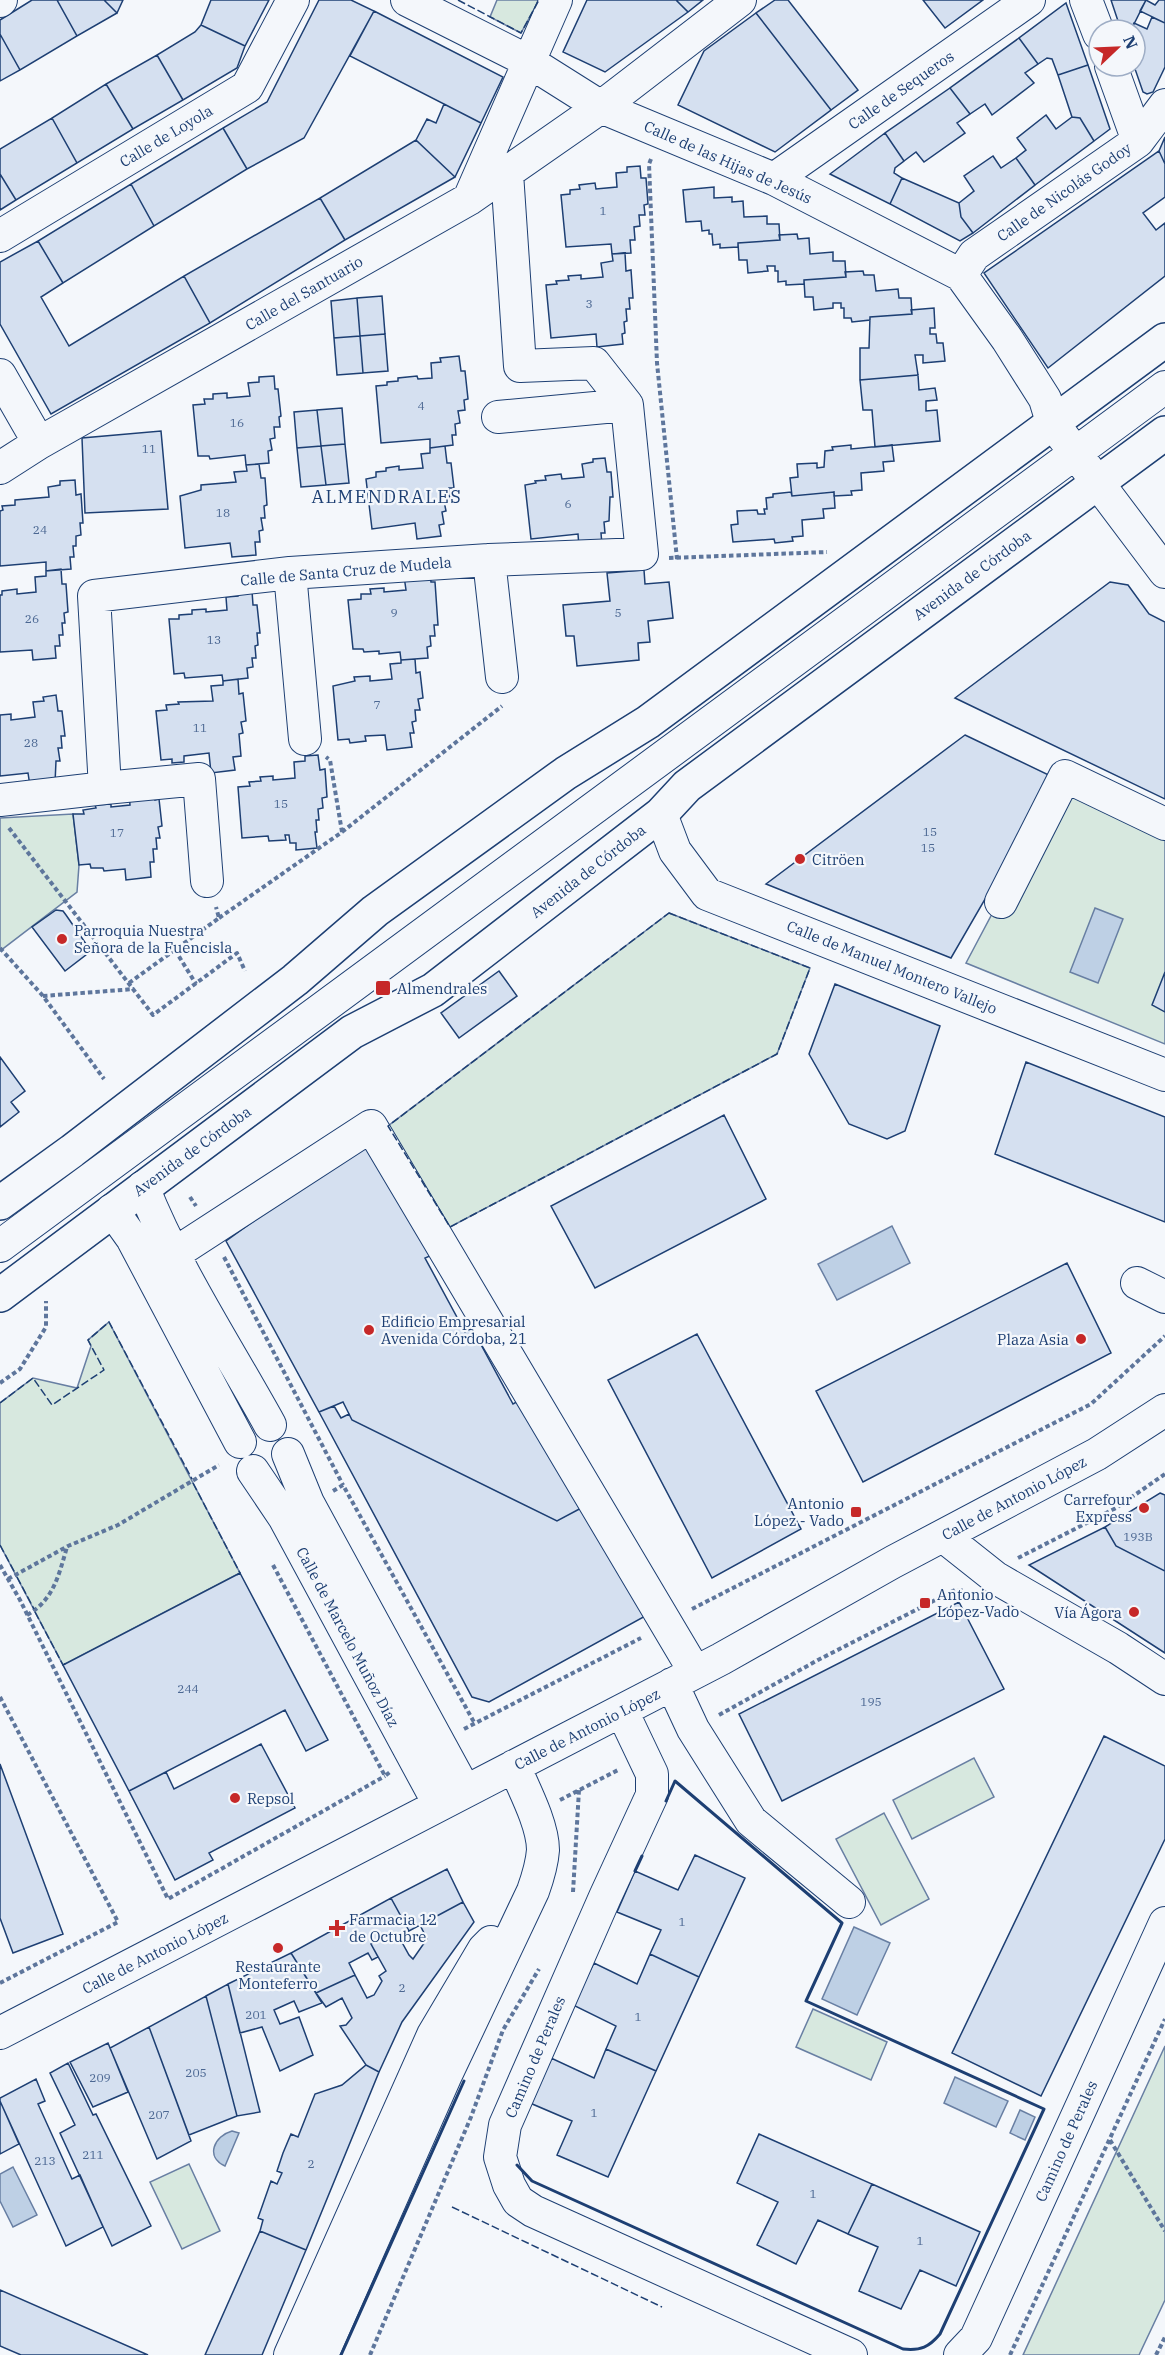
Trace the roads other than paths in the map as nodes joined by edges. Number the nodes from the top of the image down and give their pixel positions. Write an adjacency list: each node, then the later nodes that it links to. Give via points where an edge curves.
1 (293, 0): 16 (street, Calle de Loyola, via 247,87)
2 (407, 0): 8 (street, Calle de las Hijas de Jesús)
3 (556, 0): 8 (street)
4 (740, 0): 11 (street, Calle del Santuario)
5 (1029, 0): 14 (street, Calle de Sequeros)
6 (1086, 0): 7 (street)
7 (1093, 18)
8 (528, 61): 11 (street, Calle de las Hijas de Jesús); 15 (street)
9 (1115, 78): 12 (street)
10 (1165, 105): 12 (street, Calle de Nicolás Godoy)
11 (601, 107): 13 (street, Calle del Santuario); 14 (street, Calle de las Hijas de Jesús)
12 (1138, 141): 17 (street, Calle de Nicolás Godoy, via 974,255)
13 (507, 173): 15 (street, Calle del Santuario); 21 (street, via 520,366 594,363)
14 (774, 179): 17 (street, Calle de las Hijas de Jesús)
15 (469, 199): 25 (street, Calle del Santuario)
16 (0, 236)
17 (961, 275): 23 (street, Calle de las Hijas de Jesús, via 1045,399)
18 (1165, 340): 23 (main road)
19 (0, 375): 25 (street)
20 (1165, 387): 26 (street)
21 (627, 405): 22 (street); 29 (street, Calle de Santa Cruz de Mudela, via 642,554)
22 (498, 417)
23 (1052, 422): 26 (street, Calle de las Hijas de Jesús); 42 (main road, via 648,722 566,773 375,911 295,980)
24 (1165, 433): 28 (main road, Avenida de Córdoba)
25 (39, 443): 27 (street, Calle del Santuario)
26 (1075, 454): 28 (street, Calle de las Hijas de Jesús); 44 (street)
27 (0, 468)
28 (1096, 483): 30 (street, Calle de las Hijas de Jesús); 36 (main road, Avenida de Córdoba, via 687,786)
29 (489, 560): 31 (street, Calle de Santa Cruz de Mudela); 32 (street)
30 (1165, 572)
31 (290, 573): 33 (street); 34 (street, Calle de Santa Cruz de Mudela, via 94,596)
32 (502, 677)
33 (305, 739)
34 (105, 788): 35 (street); 38 (street, via 199,779)
35 (4, 813)
36 (661, 813): 40 (street, Calle de Manuel Montero Vallejo, via 675,851 707,894); 41 (main road, Avenida de Córdoba, via 433,990 352,1032)
37 (1165, 824): 39 (street, via 1065,776)
38 (207, 881)
39 (1001, 902)
40 (1165, 1075)
41 (143, 1187): 43 (main road, Avenida de Córdoba); 45 (street, Calle de Marcelo Muñoz Díaz)
42 (0, 1203)
43 (112, 1210): 47 (main road, Avenida de Córdoba); 51 (street, Calle de Marcelo Muñoz Díaz, via 132,1238)
44 (0, 1246)
45 (174, 1254): 50 (street, Calle de Marcelo Muñoz Díaz); 55 (street, via 371,1126 667,1624)
46 (1137, 1282): 48 (street)
47 (0, 1294)
48 (1165, 1297)
49 (1165, 1410): 54 (street, Calle de Antonio López, via 1097,1454)
50 (270, 1425): 51 (street, via 255,1425); 52 (street, Calle de Marcelo Muñoz Díaz, via 287,1439)
51 (227, 1449): 53 (street, Calle de Marcelo Muñoz Díaz, via 240,1456 243,1462)
52 (288, 1454): 53 (street, via 275,1471); 58 (street, Calle de Marcelo Muñoz Díaz)
53 (239, 1473): 58 (street, Calle de Marcelo Muñoz Díaz, via 284,1517)
54 (943, 1536): 55 (street, Calle de Antonio López); 56 (street, via 996,1578)
55 (684, 1678): 57 (street, Calle de Antonio López); 61 (street, via 693,1729 751,1821)
56 (1165, 1679)
57 (622, 1711): 59 (street, Calle de Antonio López); 67 (street, Camino de Perales, via 652,1774 652,1795 505,2125 500,2157 509,2185 518,2201 533,2211)
58 (427, 1750): 60 (street, Calle de Marcelo Muñoz Díaz)
59 (514, 1766): 60 (street, Calle de Antonio López); 62 (street, via 534,1813 543,1848 540,1870)
60 (452, 1798): 64 (street, Calle de Antonio López)
61 (849, 1902)
62 (522, 1913): 65 (street, via 484,1949 433,2035); 66 (street)
63 (1165, 1923): 68 (street, Camino de Perales, via 976,2338)
64 (0, 2033)
65 (290, 2355)
66 (321, 2355)
67 (851, 2355)
68 (960, 2355)

